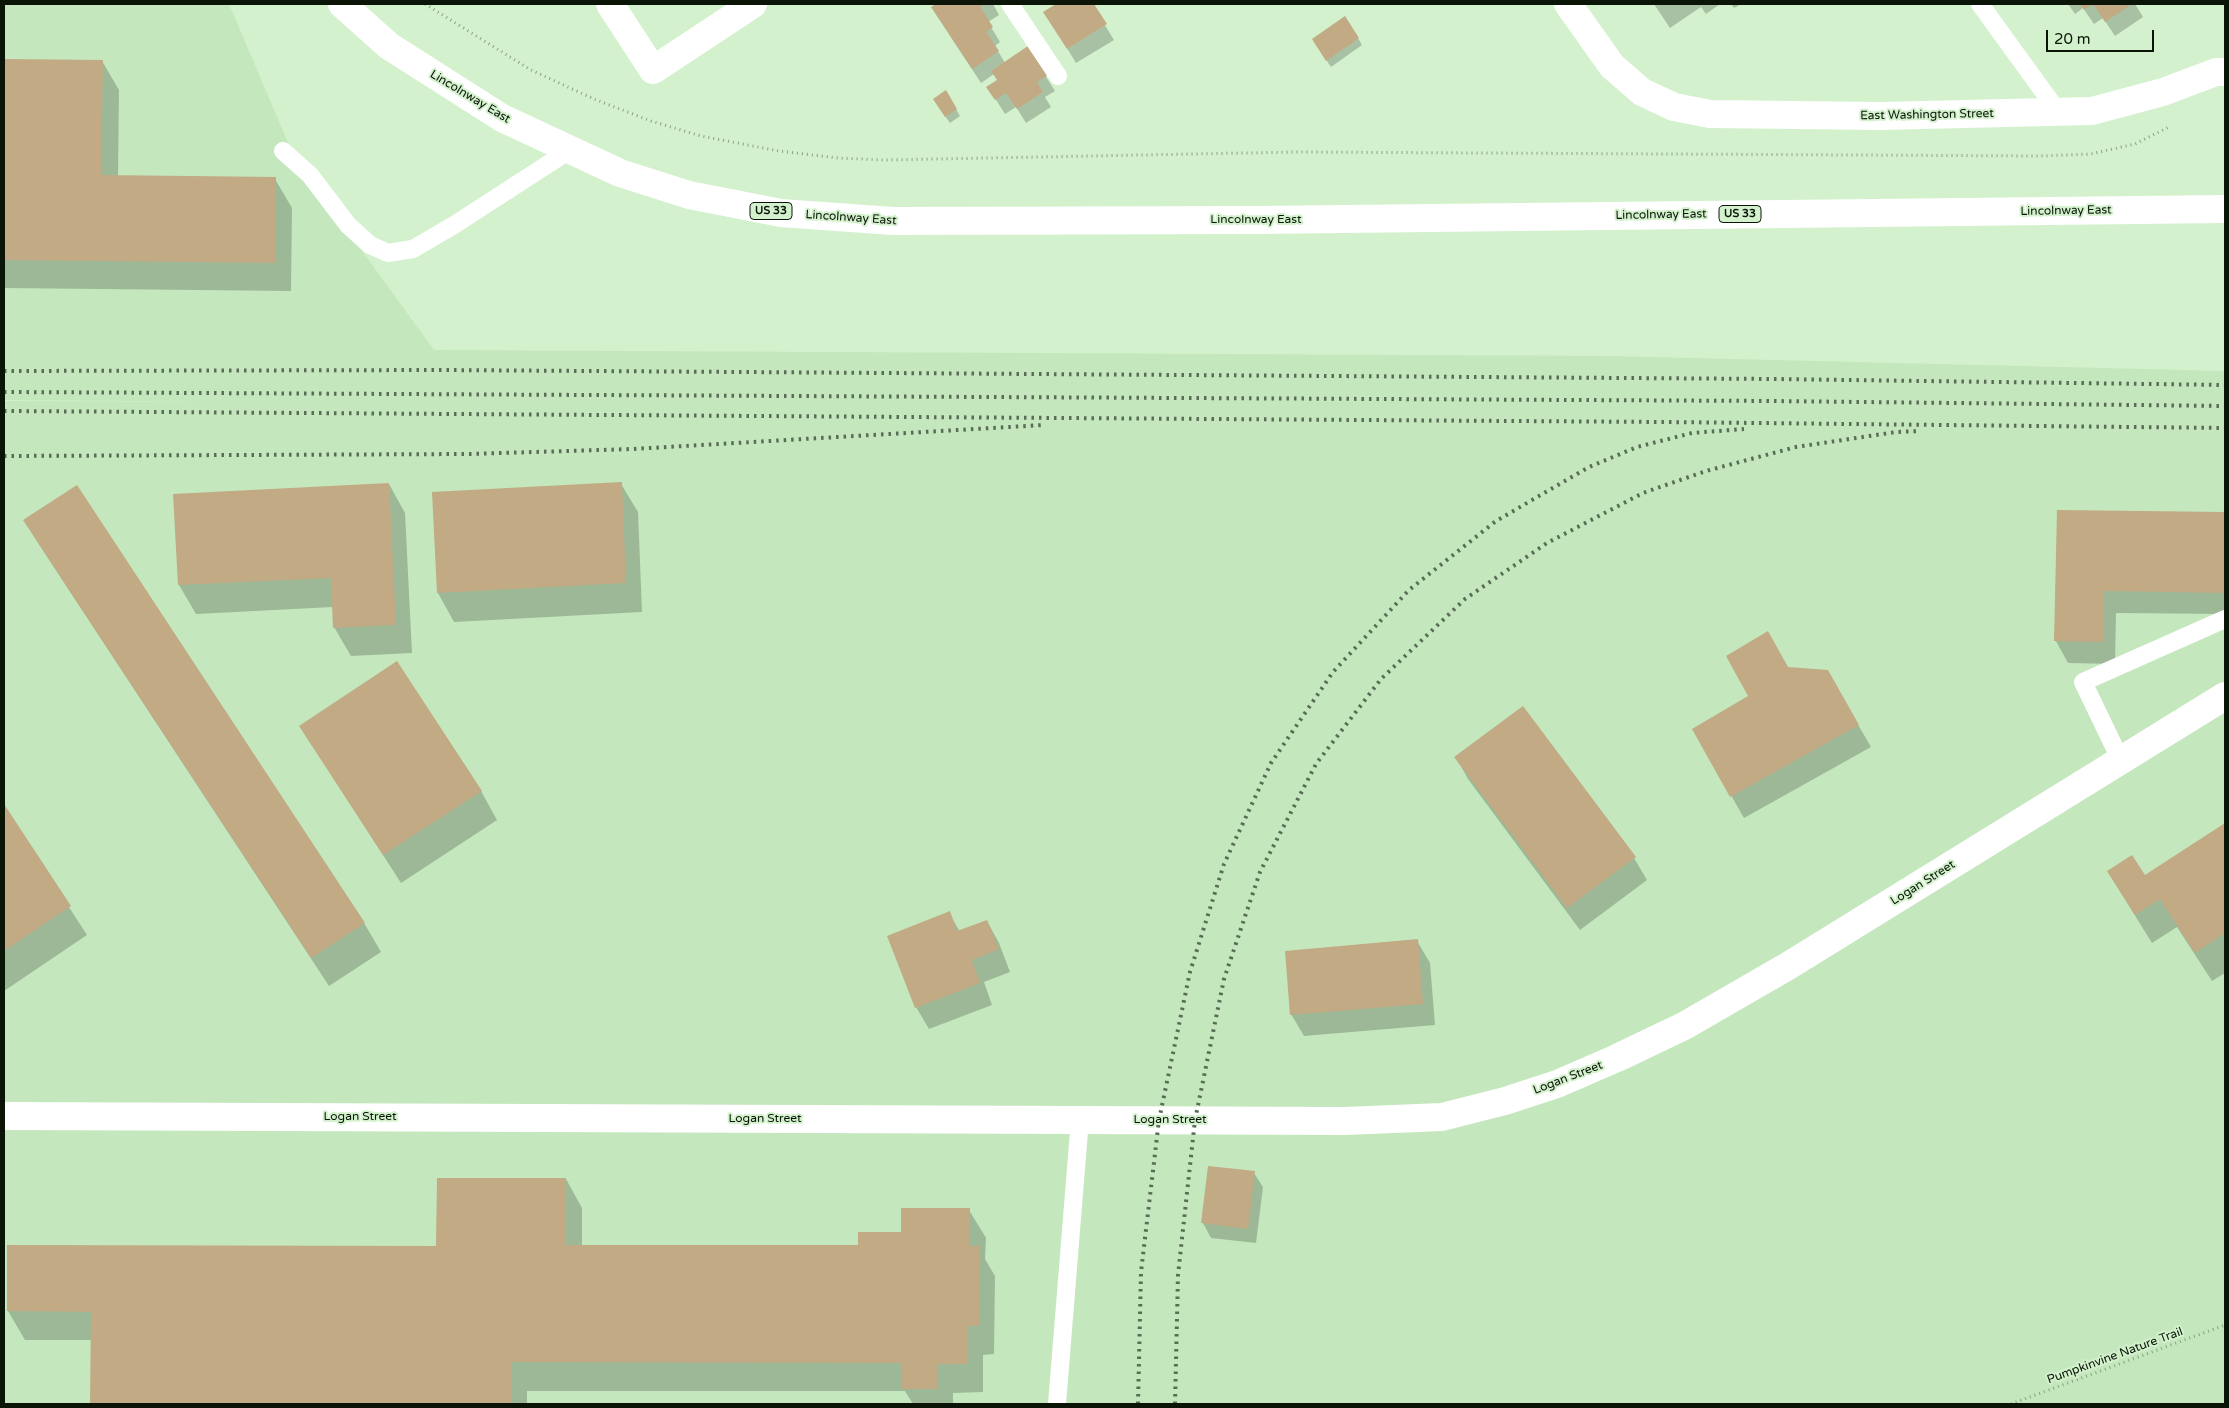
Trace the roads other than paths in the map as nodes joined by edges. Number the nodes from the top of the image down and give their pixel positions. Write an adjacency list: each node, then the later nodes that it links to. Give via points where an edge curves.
1 (342, 4): 10 (main road, Lincolnway East / US 33, via 389,46 448,85 502,118)
2 (610, 4): 3 (main road, via 653,70)
3 (754, 4)
4 (1010, 4): 8 (lane)
5 (1568, 4): 9 (main road, East Washington Street, via 1612,66 1642,92 1674,107 1710,114 1880,116)
6 (1980, 4): 9 (lane)
7 (2225, 72): 9 (main road, East Washington Street, via 2216,72 2126,103 2092,111)
8 (1058, 76)
9 (2059, 112)
10 (570, 150): 11 (lane, via 413,249 388,253 370,245 348,225 310,175); 12 (main road, Lincolnway East / US 33, via 620,173 689,195 781,213 893,221)
11 (283, 151)
12 (2225, 209)
13 (2225, 619): 15 (lane, via 2083,682)
14 (2225, 696): 15 (main road, Logan Street)
15 (2121, 761): 17 (main road, Logan Street, via 1684,1026 1557,1084 1505,1102 1442,1117 1345,1121)
16 (4, 1116): 17 (main road, Logan Street)
17 (1080, 1120): 18 (lane)
18 (1057, 1404)

